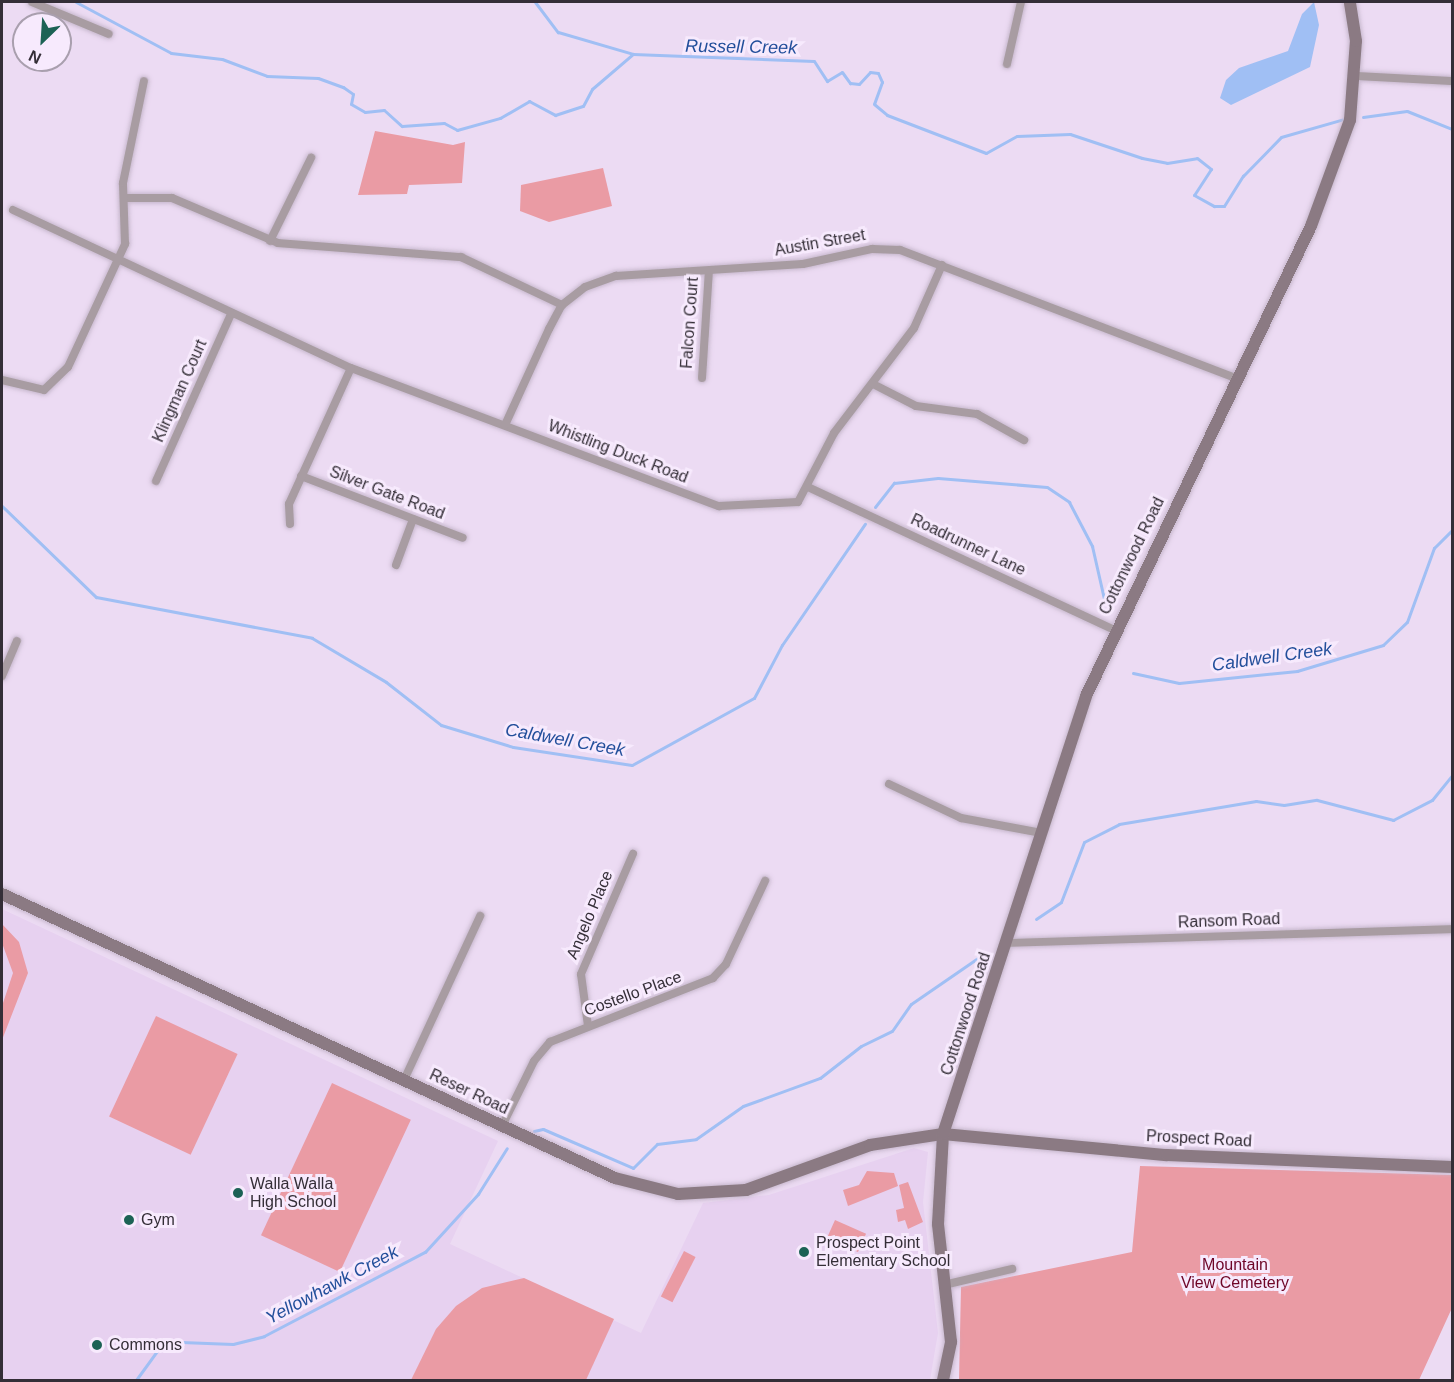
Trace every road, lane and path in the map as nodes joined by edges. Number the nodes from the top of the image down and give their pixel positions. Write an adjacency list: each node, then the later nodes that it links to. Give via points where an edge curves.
1 (32, 2): 4 (street)
2 (1021, 2): 5 (street)
3 (1350, 2): 6 (main road, Cottonwood Road)
4 (109, 34)
5 (1006, 64)
6 (1356, 76): 8 (street); 20 (main road, Cottonwood Road, via 1350,120 1311,226)
7 (144, 81): 10 (street)
8 (1452, 81)
9 (311, 158): 12 (street)
10 (125, 198): 12 (street, via 172,198); 13 (street, via 128,226)
11 (13, 210): 13 (street, Whistling Duck Road)
12 (270, 241): 16 (street, via 461,256)
13 (118, 261): 17 (street, Whistling Duck Road); 21 (street, via 62,377 44,390)
14 (942, 265): 15 (street, Austin Street, via 900,250 872,249 803,264); 20 (street, Austin Street); 22 (street, Whistling Duck Road, via 914,328)
15 (709, 271): 16 (street, Austin Street, via 616,276 585,287); 19 (street, Falcon Court)
16 (562, 305): 23 (street, Austin Street)
17 (231, 314): 18 (street, Whistling Duck Road); 26 (street, Klingman Court)
18 (351, 368): 23 (street, Whistling Duck Road); 25 (street)
19 (702, 378)
20 (1236, 378): 32 (main road, Cottonwood Road)
21 (2, 380)
22 (873, 384): 24 (street, via 916,406 977,414); 27 (street, Whistling Duck Road, via 834,433)
23 (505, 425): 27 (street, Whistling Duck Road, via 719,506 798,502)
24 (1024, 440)
25 (301, 476): 28 (street, Silver Gate Road); 29 (street, via 289,504)
26 (156, 481)
27 (808, 487): 32 (street, Roadrunner Lane)
28 (413, 519): 30 (street, Silver Gate Road); 31 (street)
29 (290, 524)
30 (463, 538)
31 (396, 565)
32 (1114, 630): 36 (main road, Cottonwood Road, via 1086,696)
33 (17, 641): 34 (street)
34 (2, 676)
35 (889, 784): 36 (street, via 961,818)
36 (1042, 833): 42 (main road, Cottonwood Road)
37 (633, 854): 43 (street, Angelo Place, via 581,974)
38 (765, 881): 43 (street, Costello Place, via 726,964 713,978)
39 (2, 894): 44 (main road, Reser Road)
40 (480, 916): 44 (street)
41 (1452, 929): 42 (street, Ransom Road)
42 (1007, 943): 46 (main road, Cottonwood Road)
43 (588, 1026): 45 (street, Costello Place, via 550,1041 534,1061)
44 (404, 1080): 45 (main road, Reser Road)
45 (502, 1126): 46 (main road, Reser Road, via 615,1178 678,1194 746,1190 870,1145)
46 (943, 1134): 47 (main road, Prospect Road, via 1167,1155); 49 (main road, Cottonwood Road, via 936,1181)
47 (1452, 1167)
48 (1012, 1269): 49 (street)
49 (948, 1284): 50 (main road, Cottonwood Road, via 951,1342)
50 (943, 1380)

